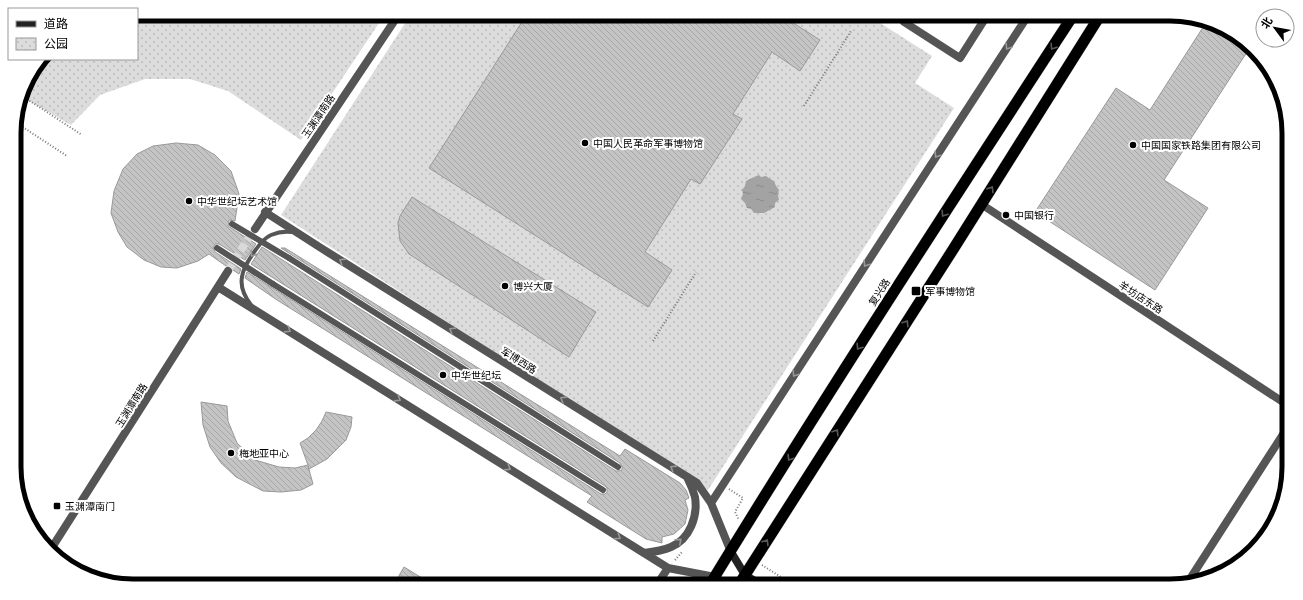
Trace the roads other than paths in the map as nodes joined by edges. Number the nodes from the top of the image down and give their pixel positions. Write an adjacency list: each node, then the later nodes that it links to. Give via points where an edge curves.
1 (394, 21): 8 (street, 玉渊潭南路)
2 (905, 21): 3 (street, via 960,58)
3 (984, 21)
4 (1024, 21): 22 (street, one-way to 22)
5 (1069, 21): 24 (highway, 复兴路, one-way to 24, via 931,234)
6 (1097, 21): 7 (highway, one-way to 6)
7 (981, 204): 17 (street, 羊坊店东路); 27 (highway, one-way to 7)
8 (266, 212): 10 (street, 玉渊潭南路); 11 (street, 军博西路)
9 (232, 224): 12 (street, bridge)
10 (255, 229)
11 (297, 232): 12 (lane, via 284,231 270,235); 20 (street, 军博西路, one-way to 11)
12 (262, 242): 16 (lane, one-way to 16, via 249,260 242,276 246,299); 19 (street, bridge)
13 (217, 248): 21 (street, bridge)
14 (228, 271): 15 (street, 玉渊潭南路)
15 (218, 287): 16 (street); 23 (street, 玉渊潭南路)
16 (255, 309): 25 (street, one-way to 25)
17 (1282, 401)
18 (1282, 436): 28 (street)
19 (618, 467)
20 (687, 477): 22 (street, 军博西路, via 702,488); 25 (street, one-way to 20, via 672,547 682,540 692,526 696,512 695,497)
21 (603, 490)
22 (711, 503): 24 (street, 军博西路)
23 (53, 545)
24 (731, 552): 27 (main road); 31 (highway, 复兴路)
25 (644, 553): 26 (street)
26 (668, 568): 29 (street); 30 (street)
27 (745, 575): 32 (highway); 33 (main road)
28 (1191, 577)
29 (661, 579)
30 (703, 579)
31 (714, 579)
32 (742, 579)
33 (752, 579)

